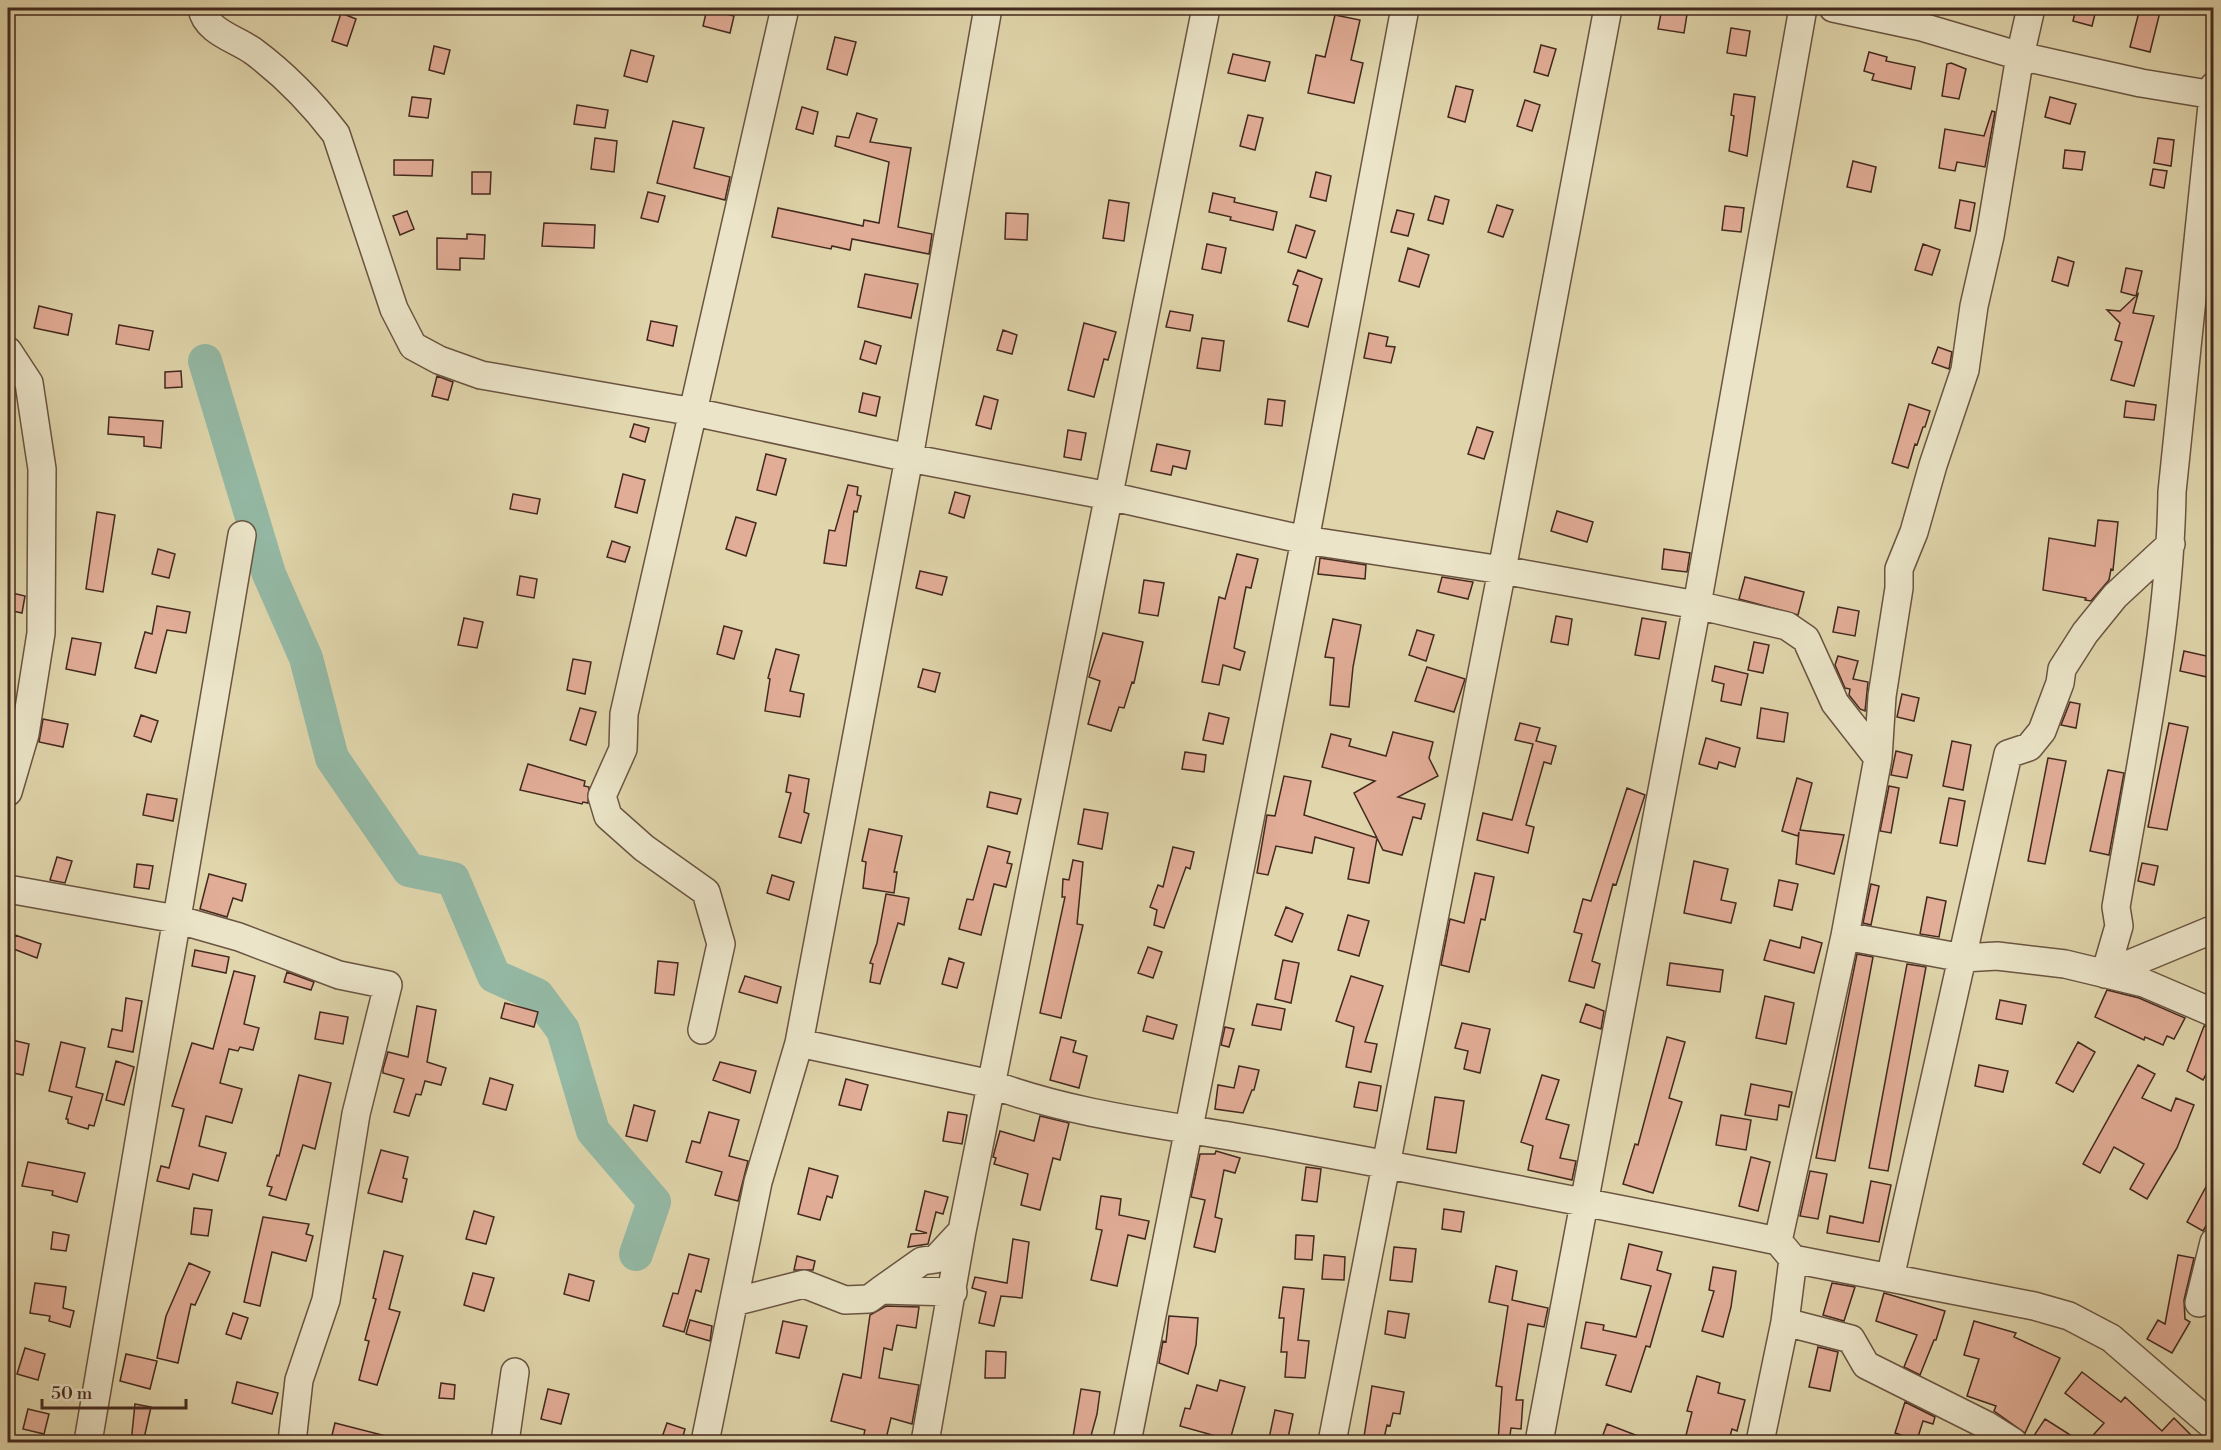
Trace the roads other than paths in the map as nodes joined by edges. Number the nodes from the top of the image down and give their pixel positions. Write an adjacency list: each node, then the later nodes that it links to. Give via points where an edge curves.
1 (202, 8): 13 (street, via 203,16 216,30 253,51 321,114 336,134 394,309 413,346 481,375)
2 (784, 8): 13 (street)
3 (988, 8): 14 (street)
4 (1206, 8): 15 (street)
5 (1406, 8): 17 (street)
6 (1608, 8): 19 (street)
7 (1803, 8): 20 (street)
8 (1833, 8): 10 (street, via 1922,27)
9 (2031, 8): 10 (street)
10 (2020, 56): 11 (street, via 2141,83); 21 (street, via 1965,370 1899,569)
11 (2213, 92): 18 (street, via 2172,492)
12 (8, 351): 22 (street, via 28,383 42,469 41,633 25,734)
13 (694, 412): 14 (street); 30 (street, via 624,714 623,749 602,796 608,816 644,848 706,892 721,944)
14 (909, 458): 15 (street); 31 (street)
15 (1109, 496): 17 (street); 32 (street)
16 (242, 535): 24 (street)
17 (1305, 540): 19 (street); 33 (street)
18 (2171, 544): 27 (street, via 2115,596 2085,633 2062,669 2042,731 2029,747 2008,754); 28 (street, via 2151,701 2116,907 2119,926)
19 (1502, 570): 20 (street); 34 (street)
20 (1697, 605): 21 (street, via 1787,626 1806,639 1835,703); 35 (street)
21 (1878, 758): 26 (street)
22 (8, 792)
23 (8, 889): 24 (street)
24 (176, 919): 47 (street); 48 (street, via 239,937 339,975 388,985 356,1114 326,1300 299,1380)
25 (2214, 928): 28 (street)
26 (1845, 936): 27 (street); 38 (street)
27 (1963, 958): 28 (street, via 1997,956 2065,964); 39 (street)
28 (2105, 974): 29 (street, via 2144,983)
29 (2214, 1013)
30 (702, 1030)
31 (798, 1043): 32 (street); 42 (street, via 758,1182)
32 (992, 1084): 33 (street, via 1106,1116); 36 (street)
33 (1189, 1128): 34 (street); 52 (street)
34 (1387, 1164): 35 (street); 53 (street)
35 (1586, 1201): 38 (street); 54 (street)
36 (962, 1231): 40 (street, via 936,1259 922,1261); 41 (street)
37 (2214, 1242): 43 (street)
38 (1786, 1250): 39 (street); 44 (street)
39 (1890, 1278): 46 (street, via 2069,1316 2111,1338)
40 (881, 1290): 41 (street); 42 (street, via 869,1299 845,1300 804,1284)
41 (953, 1292): 51 (street)
42 (734, 1302): 50 (street)
43 (2199, 1303)
44 (1785, 1322): 55 (street); 56 (street, via 1851,1339 1866,1365 1986,1425)
45 (515, 1372): 49 (street)
46 (2214, 1427)
47 (88, 1443)
48 (292, 1443)
49 (505, 1443)
50 (705, 1443)
51 (925, 1443)
52 (1127, 1443)
53 (1332, 1443)
54 (1539, 1443)
55 (1760, 1443)
56 (2013, 1443)

